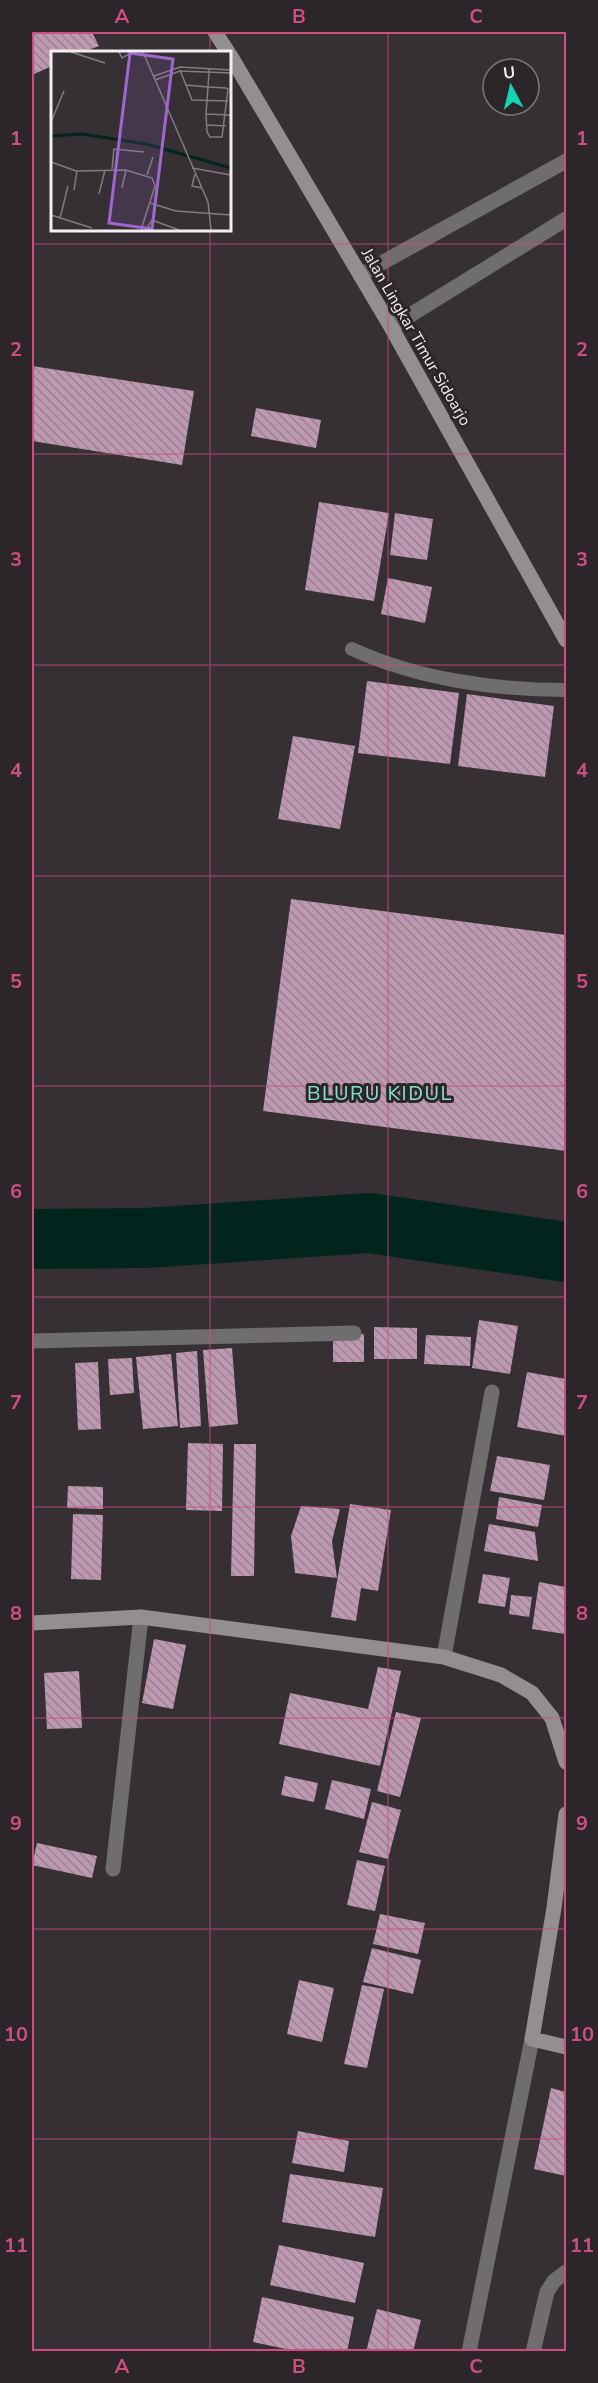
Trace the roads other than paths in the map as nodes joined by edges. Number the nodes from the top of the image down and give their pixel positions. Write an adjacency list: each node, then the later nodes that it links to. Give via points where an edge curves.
1 (215, 32): 2 (street, Jalan Lingkar Timur Sidoarjo)
2 (227, 51)
3 (231, 57): 6 (street, Jalan Lingkar Timur Sidoarjo)
4 (567, 160): 6 (street)
5 (567, 219): 7 (street)
6 (360, 275): 7 (street, Jalan Lingkar Timur Sidoarjo)
7 (391, 327): 8 (street, Jalan Lingkar Timur Sidoarjo)
8 (567, 640)
9 (352, 650): 10 (lane, via 381,663 464,682)
10 (567, 690)
11 (354, 1333): 12 (street)
12 (32, 1341)
13 (492, 1392): 16 (street)
14 (141, 1617): 15 (street); 16 (street); 19 (street)
15 (32, 1623)
16 (444, 1657): 17 (street, via 501,1675 532,1694 552,1718)
17 (567, 1762)
18 (567, 1814): 20 (street)
19 (113, 1869)
20 (532, 2039): 21 (street); 23 (street)
21 (567, 2047)
22 (567, 2272): 24 (street, via 547,2292)
23 (469, 2352)
24 (532, 2352)

